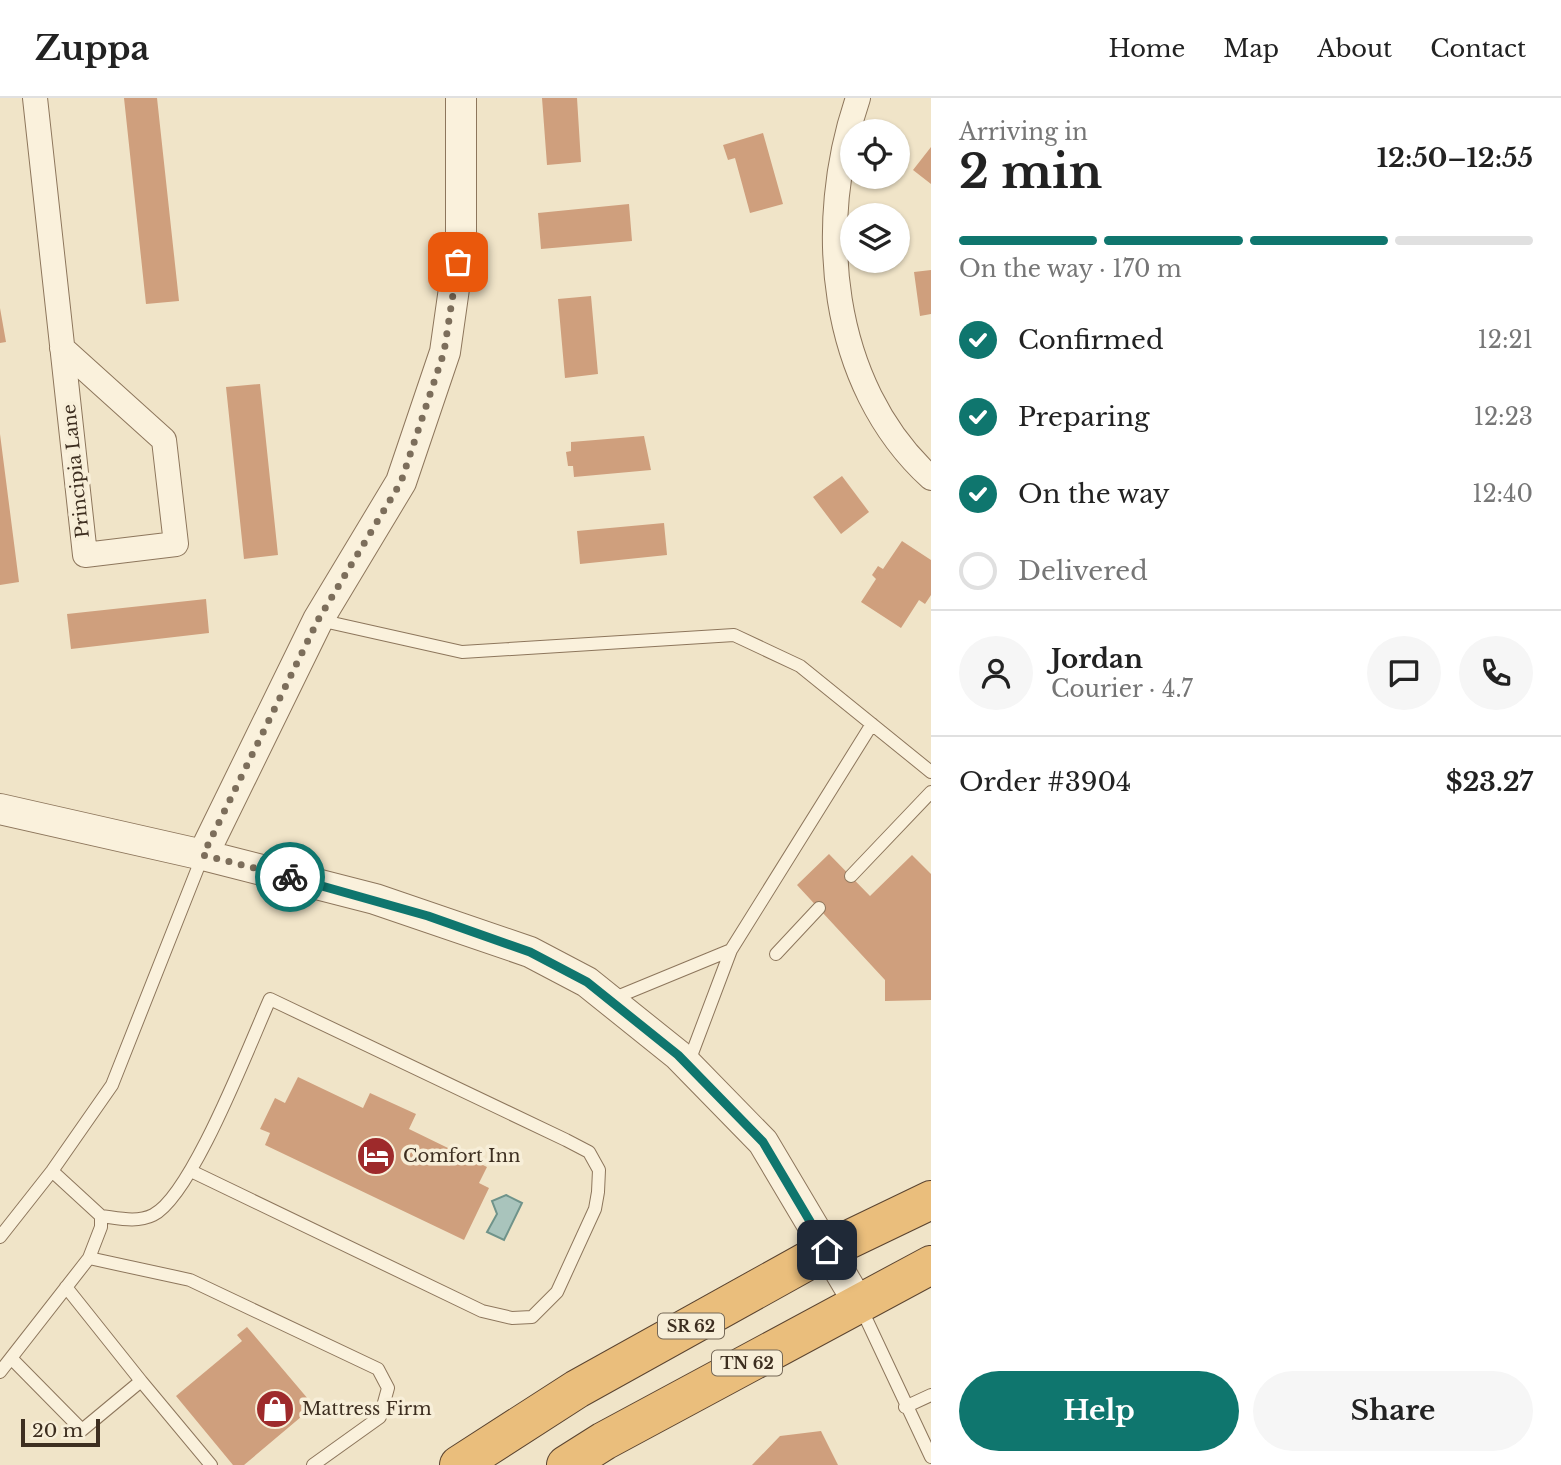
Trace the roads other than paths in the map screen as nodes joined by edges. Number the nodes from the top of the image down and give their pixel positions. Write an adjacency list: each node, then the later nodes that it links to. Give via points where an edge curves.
1 (35, 98): 4 (street, Principia Lane)
2 (461, 98): 6 (street, via 461,239 444,352 401,482)
3 (858, 98): 5 (street, via 836,194 835,259 842,316 853,355 881,418)
4 (62, 348): 4 (street, Principia Lane, via 85,555 176,544 164,440)
5 (931, 478)
6 (318, 620): 7 (lane, via 462,652 734,635 800,666); 11 (street)
7 (872, 724): 8 (lane); 14 (lane)
8 (931, 772)
9 (931, 792): 12 (lane)
10 (0, 809): 11 (street)
11 (203, 855): 16 (street, via 375,899 530,952 587,982); 18 (lane, via 112,1085)
12 (851, 876)
13 (819, 908): 15 (lane)
14 (731, 950): 16 (lane); 17 (lane)
15 (776, 954)
16 (609, 1000): 17 (street)
17 (688, 1065): 23 (street, via 763,1142)
18 (52, 1171): 21 (lane); 22 (lane)
19 (191, 1171): 19 (lane, via 270,999 566,1140 589,1152 599,1170 595,1209 556,1292 532,1317 512,1318 482,1311); 21 (lane, via 155,1214 133,1220)
20 (931, 1200): 23 (highway, SR 62)
21 (101, 1216): 24 (lane)
22 (0, 1237)
23 (827, 1250): 27 (street); 36 (highway, SR 62, via 576,1389)
24 (89, 1258): 26 (lane); 35 (lane, via 190,1280 378,1369 388,1388 380,1416)
25 (931, 1265): 27 (highway, TN 62)
26 (66, 1287): 28 (lane); 30 (lane)
27 (858, 1302): 32 (lane); 37 (highway, TN 62)
28 (11, 1358): 29 (lane); 30 (lane, via 82,1430)
29 (0, 1372)
30 (141, 1381): 34 (lane)
31 (931, 1395): 32 (lane)
32 (905, 1407): 33 (lane)
33 (931, 1457)
34 (211, 1465)
35 (313, 1465)
36 (459, 1465)
37 (566, 1465)

